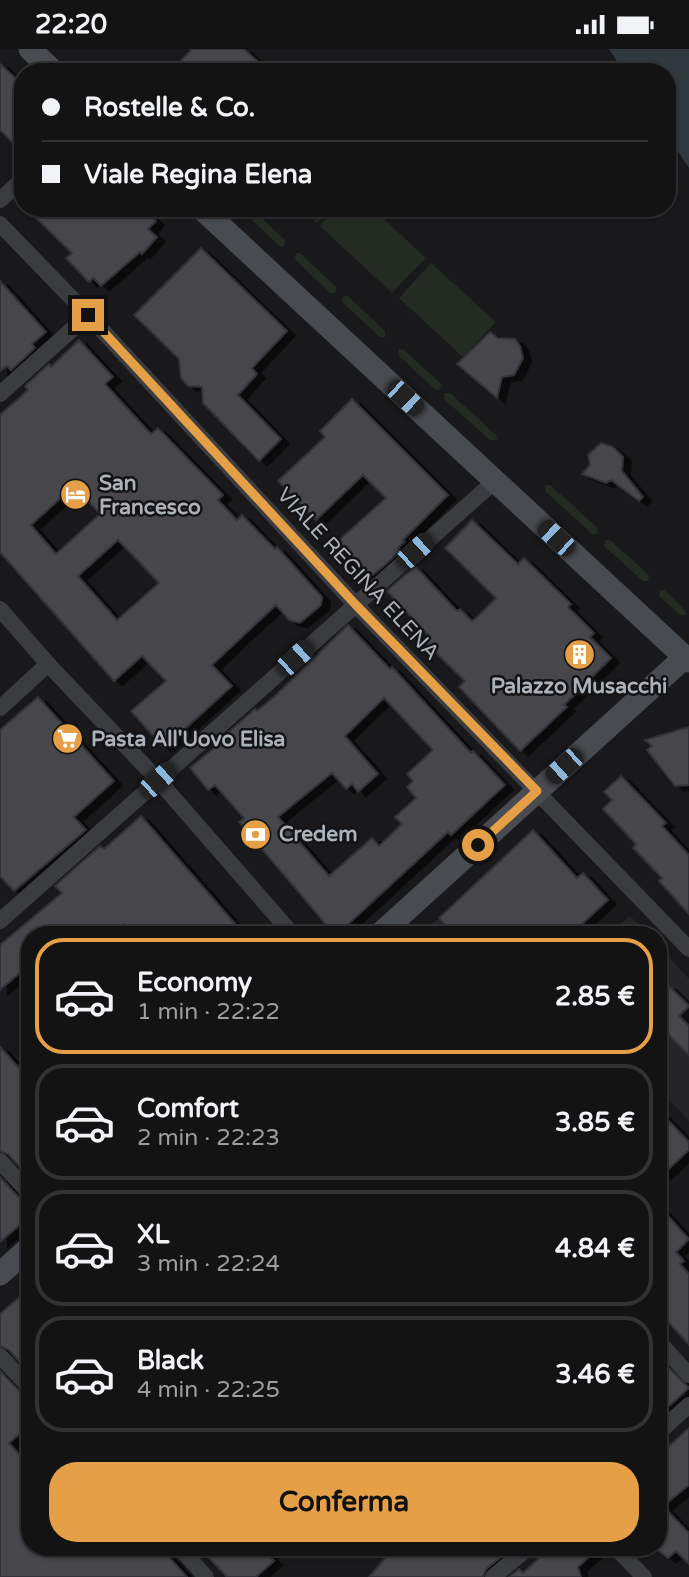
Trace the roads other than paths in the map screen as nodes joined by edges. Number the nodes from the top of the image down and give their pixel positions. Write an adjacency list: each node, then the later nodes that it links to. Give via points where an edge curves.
1 (30, 49): 2 (street)
2 (45, 63)
3 (14, 187): 4 (street)
4 (0, 200)
5 (211, 217): 9 (street)
6 (0, 224): 7 (street, VIALE REGINA ELENA)
7 (88, 315): 8 (street); 10 (street, VIALE REGINA ELENA)
8 (0, 394)
9 (495, 481): 10 (street); 12 (street)
10 (355, 604): 15 (street); 16 (street, VIALE REGINA ELENA)
11 (0, 609): 13 (street)
12 (687, 659): 16 (street)
13 (48, 664): 14 (street); 15 (street)
14 (0, 708)
15 (158, 780): 17 (street); 18 (street)
16 (537, 791): 19 (street); 21 (street, VIALE REGINA ELENA)
17 (0, 921)
18 (285, 926)
19 (389, 926)
20 (667, 926): 22 (street, VIALE REGINA ELENA)
21 (667, 926)
22 (689, 949)
23 (0, 1161): 24 (street)
24 (21, 1184)
25 (21, 1255): 26 (street)
26 (0, 1274)
27 (667, 1351): 29 (street)
28 (0, 1356): 30 (street)
29 (689, 1375)
30 (21, 1378)
31 (689, 1405): 32 (street)
32 (667, 1425)
33 (187, 1556): 36 (street)
34 (518, 1556): 37 (street)
35 (623, 1556): 38 (street)
36 (206, 1577)
37 (493, 1577)
38 (643, 1577)

